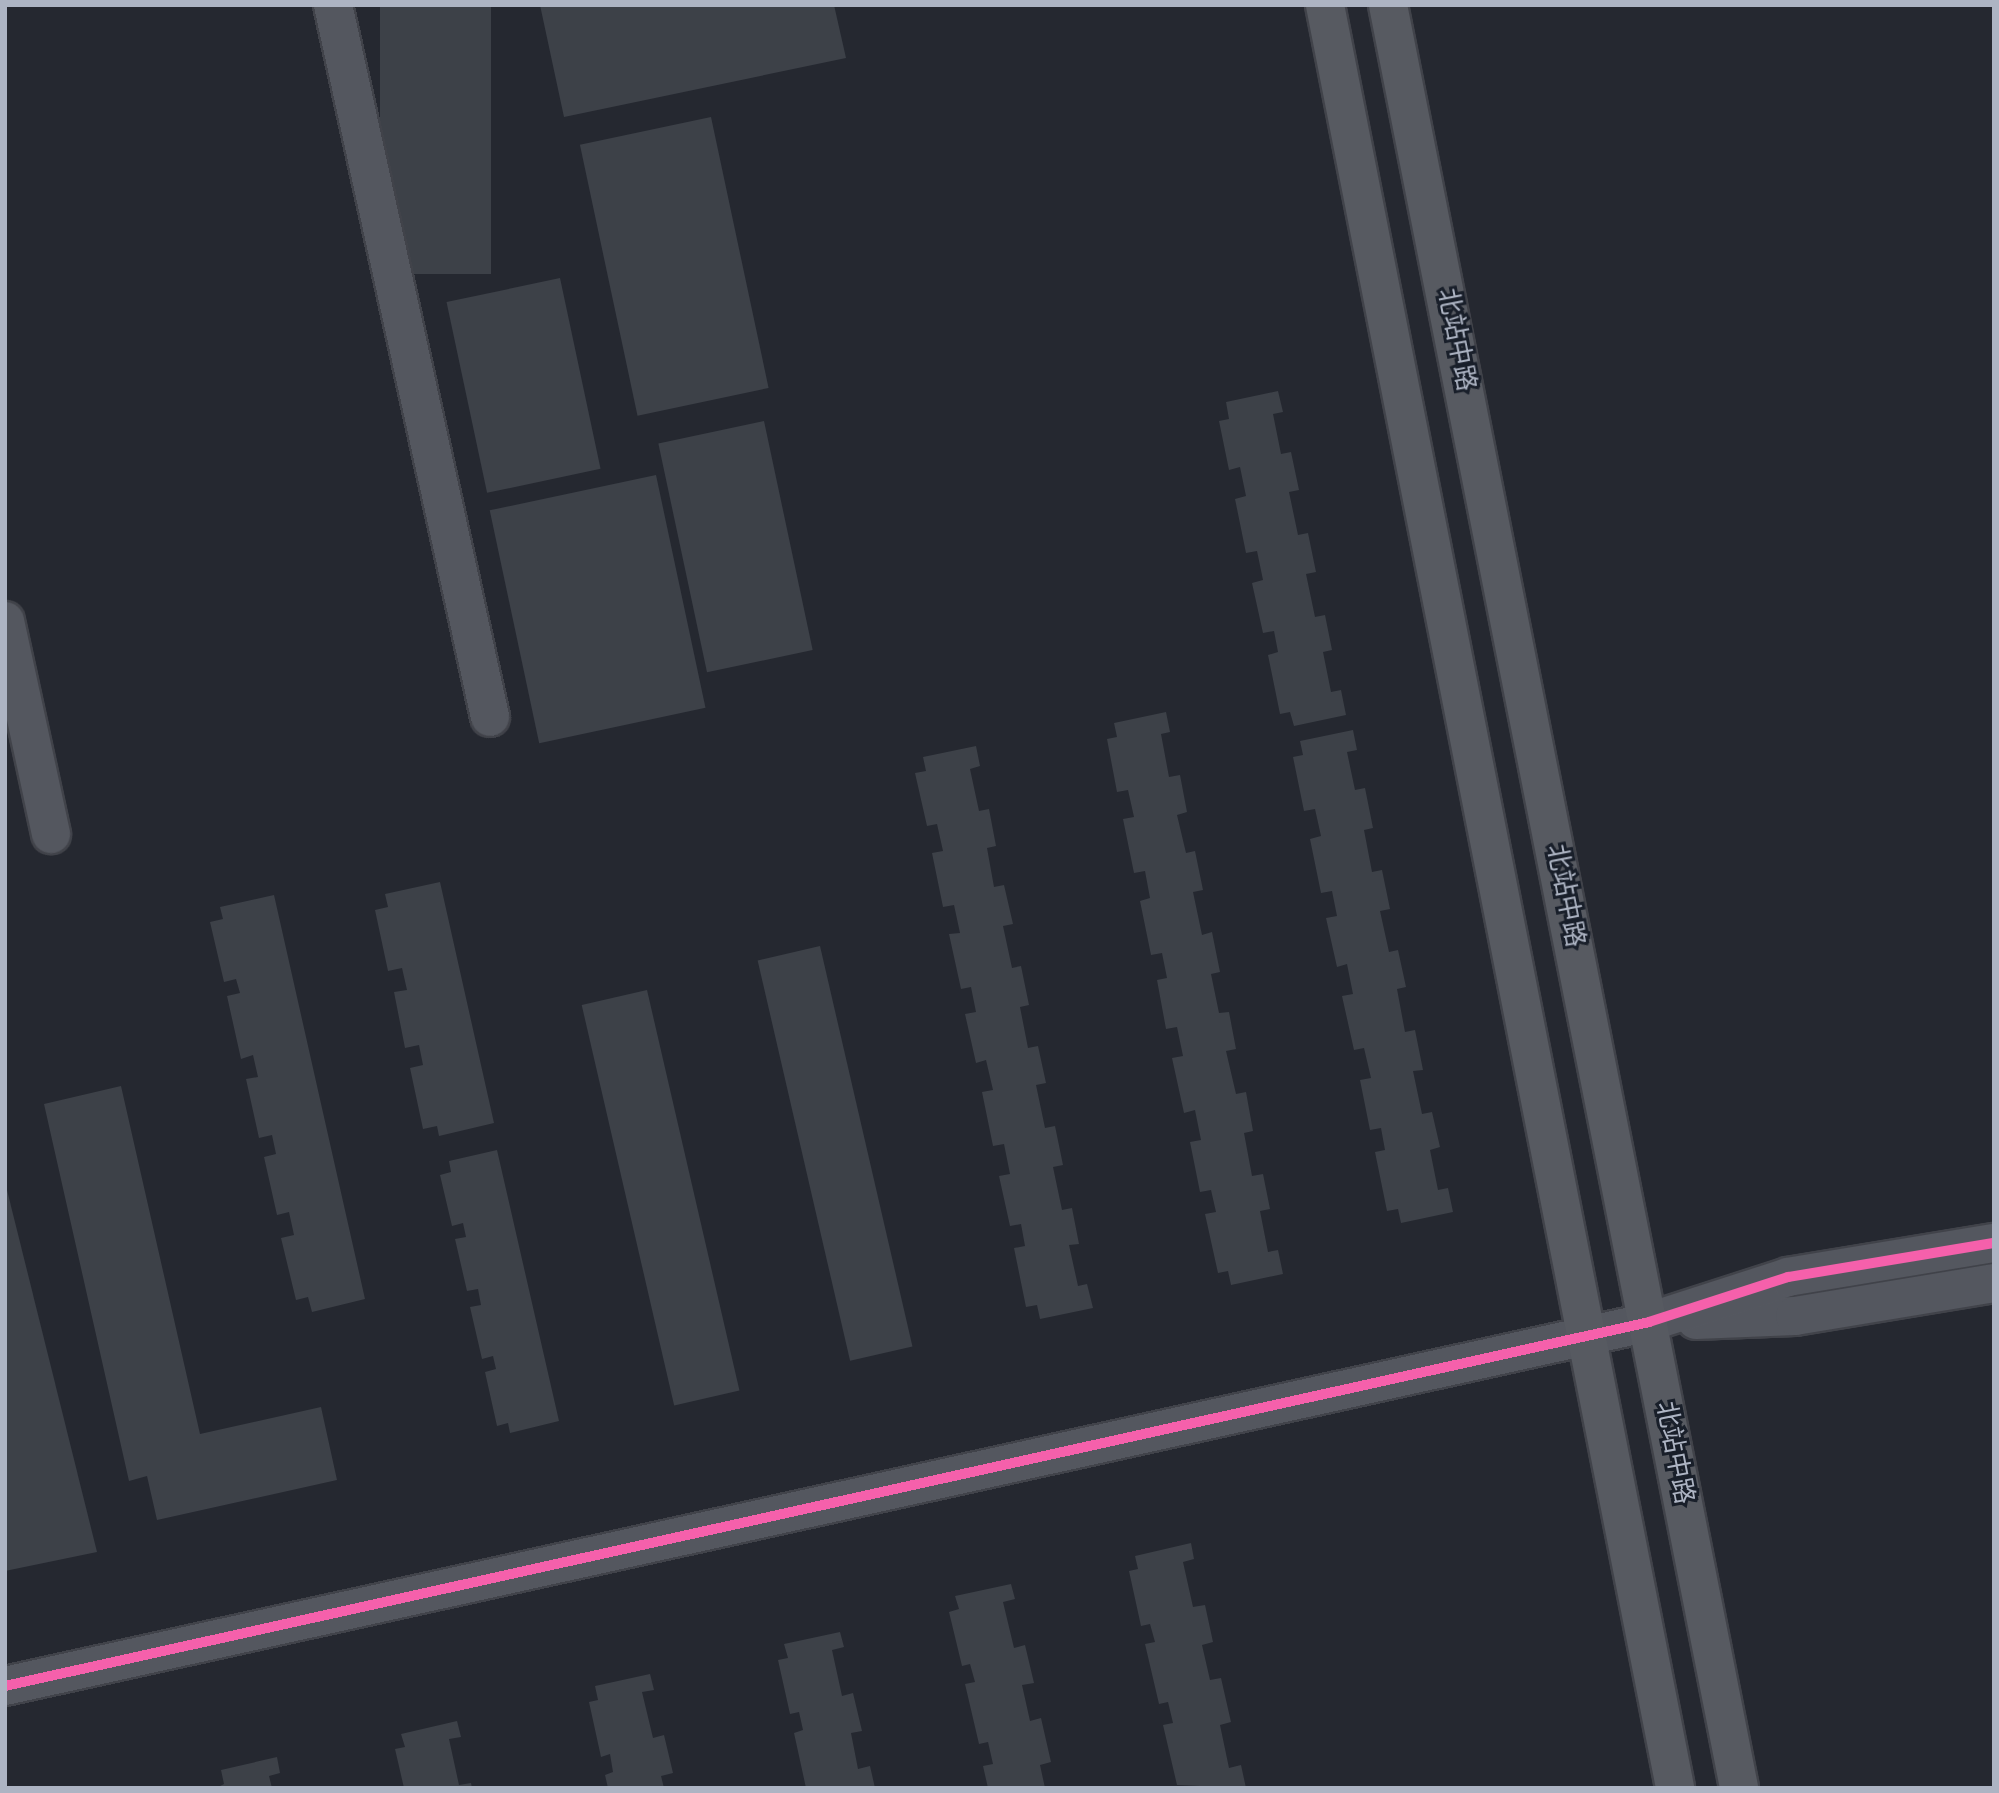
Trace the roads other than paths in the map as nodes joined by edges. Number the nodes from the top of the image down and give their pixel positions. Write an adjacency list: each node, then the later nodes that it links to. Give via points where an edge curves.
1 (333, 5): 5 (street)
2 (1325, 5): 10 (main road)
3 (1388, 5): 9 (main road, 北站中路)
4 (5, 621): 6 (street)
5 (490, 718)
6 (51, 834)
7 (1994, 1243): 9 (street, via 1788,1277)
8 (1994, 1283): 9 (street, via 1795,1316)
9 (1648, 1322): 10 (street); 13 (main road, 北站中路)
10 (1589, 1335): 11 (street); 12 (main road)
11 (5, 1686)
12 (1675, 1788)
13 (1739, 1788)

